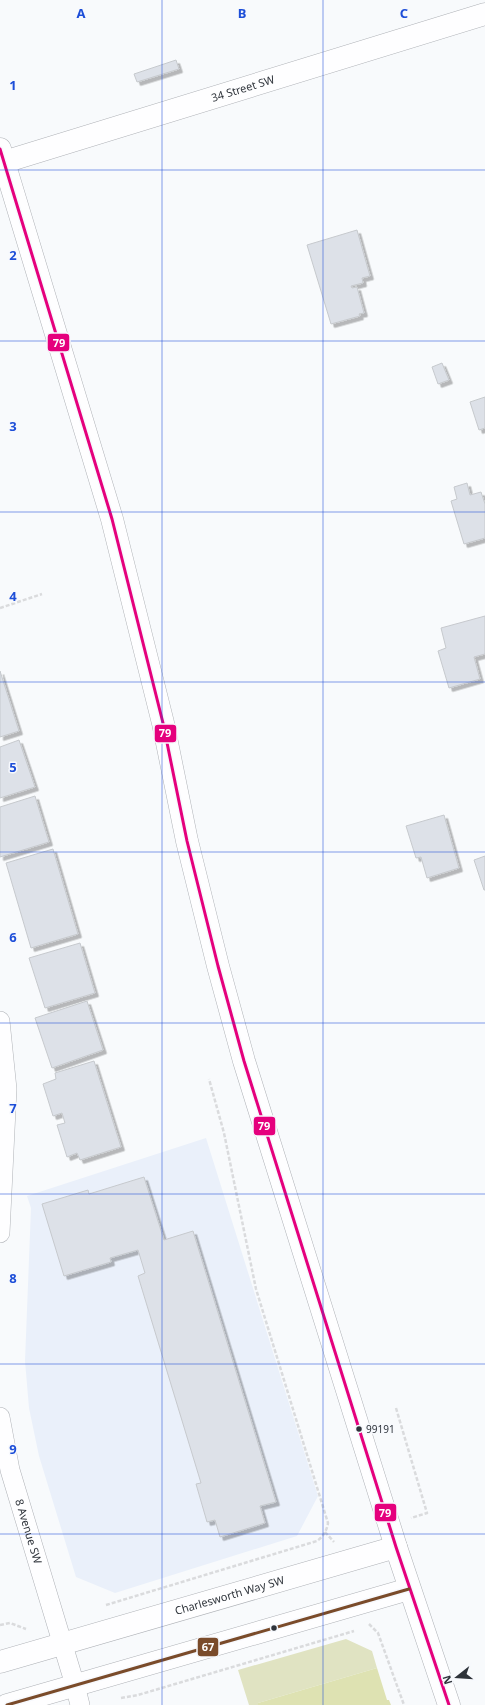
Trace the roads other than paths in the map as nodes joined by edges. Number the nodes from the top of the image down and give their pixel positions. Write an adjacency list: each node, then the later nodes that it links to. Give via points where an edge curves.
1 (485, 14): 2 (main road, 34 Street SW)
2 (1, 158): 6 (main road, via 112,519 161,715 187,841 244,1061)
3 (0, 1021): 4 (street, via 7,1089)
4 (0, 1233)
5 (0, 1417): 8 (street, 8 Avenue SW, via 10,1470)
6 (396, 1547): 7 (main road); 8 (main road, Charlesworth Way SW)
7 (409, 1589): 10 (main road); 12 (main road)
8 (63, 1643): 9 (main road, Charlesworth Way SW); 10 (street)
9 (0, 1662)
10 (77, 1695): 11 (main road)
11 (7, 1705)
12 (449, 1705)

